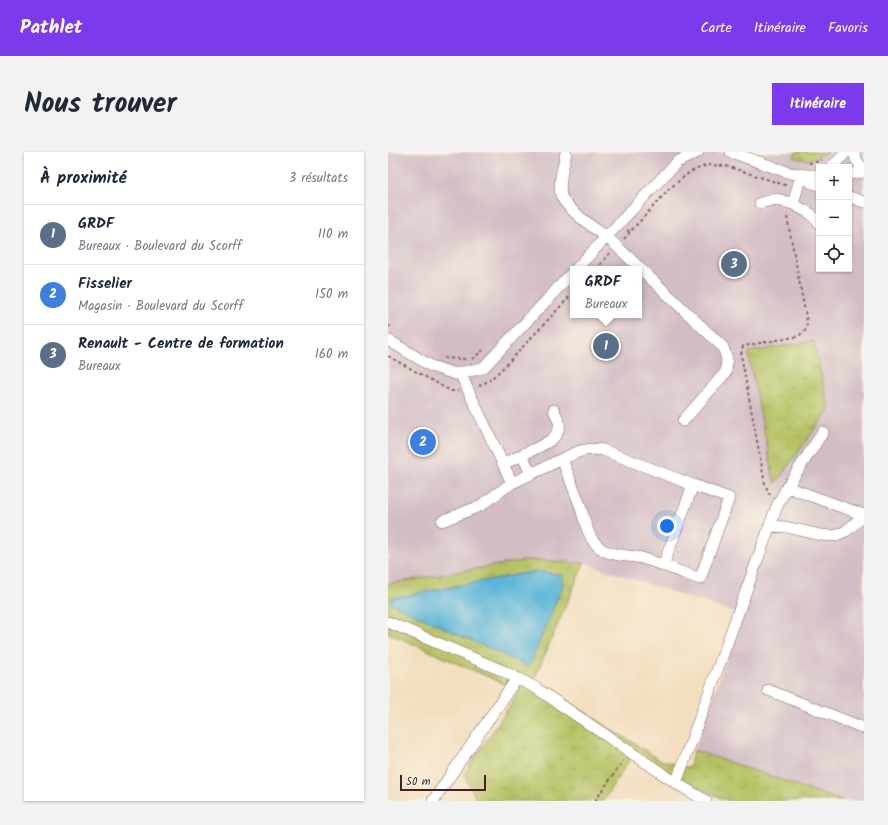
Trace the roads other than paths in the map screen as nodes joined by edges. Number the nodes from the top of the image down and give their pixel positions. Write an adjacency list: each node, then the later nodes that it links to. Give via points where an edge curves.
1 (566, 152): 16 (street, via 560,182 561,196 568,206)
2 (698, 152): 16 (street, via 677,162)
3 (731, 152): 9 (street)
4 (846, 152): 6 (street, via 838,161)
5 (854, 152): 7 (street, via 855,158)
6 (828, 163)
7 (864, 170): 8 (street)
8 (852, 173)
9 (801, 175): 10 (street); 14 (street)
10 (816, 177)
11 (852, 198): 12 (street)
12 (864, 202)
13 (760, 203): 14 (street, via 776,199)
14 (793, 204): 15 (street)
15 (816, 220)
16 (606, 236): 17 (street); 18 (street)
17 (579, 266)
18 (638, 266)
19 (642, 270): 24 (street, via 723,347 727,359 726,372)
20 (570, 275): 22 (street, via 483,368)
21 (390, 335): 22 (street, via 431,366 455,374)
22 (460, 373): 28 (street)
23 (554, 410): 26 (street, via 559,422 559,432 553,439)
24 (683, 421)
25 (823, 432): 32 (street)
26 (522, 455): 28 (street); 29 (street)
27 (562, 459): 29 (street); 31 (street, via 591,448 603,450); 36 (street, via 594,542 606,552 641,558)
28 (503, 464): 30 (street)
29 (531, 474): 30 (street)
30 (512, 483): 34 (street, via 480,506)
31 (692, 485): 36 (street); 36 (street, via 729,498 700,579)
32 (787, 487): 33 (street); 35 (street)
33 (864, 516): 35 (street, via 846,531 834,536)
34 (442, 521)
35 (770, 526): 41 (street)
36 (663, 566)
37 (388, 622): 38 (street)
38 (517, 678): 41 (street, via 536,688); 42 (street)
39 (768, 690): 40 (street)
40 (864, 728)
41 (676, 783): 43 (street)
42 (433, 801)
43 (706, 801)

